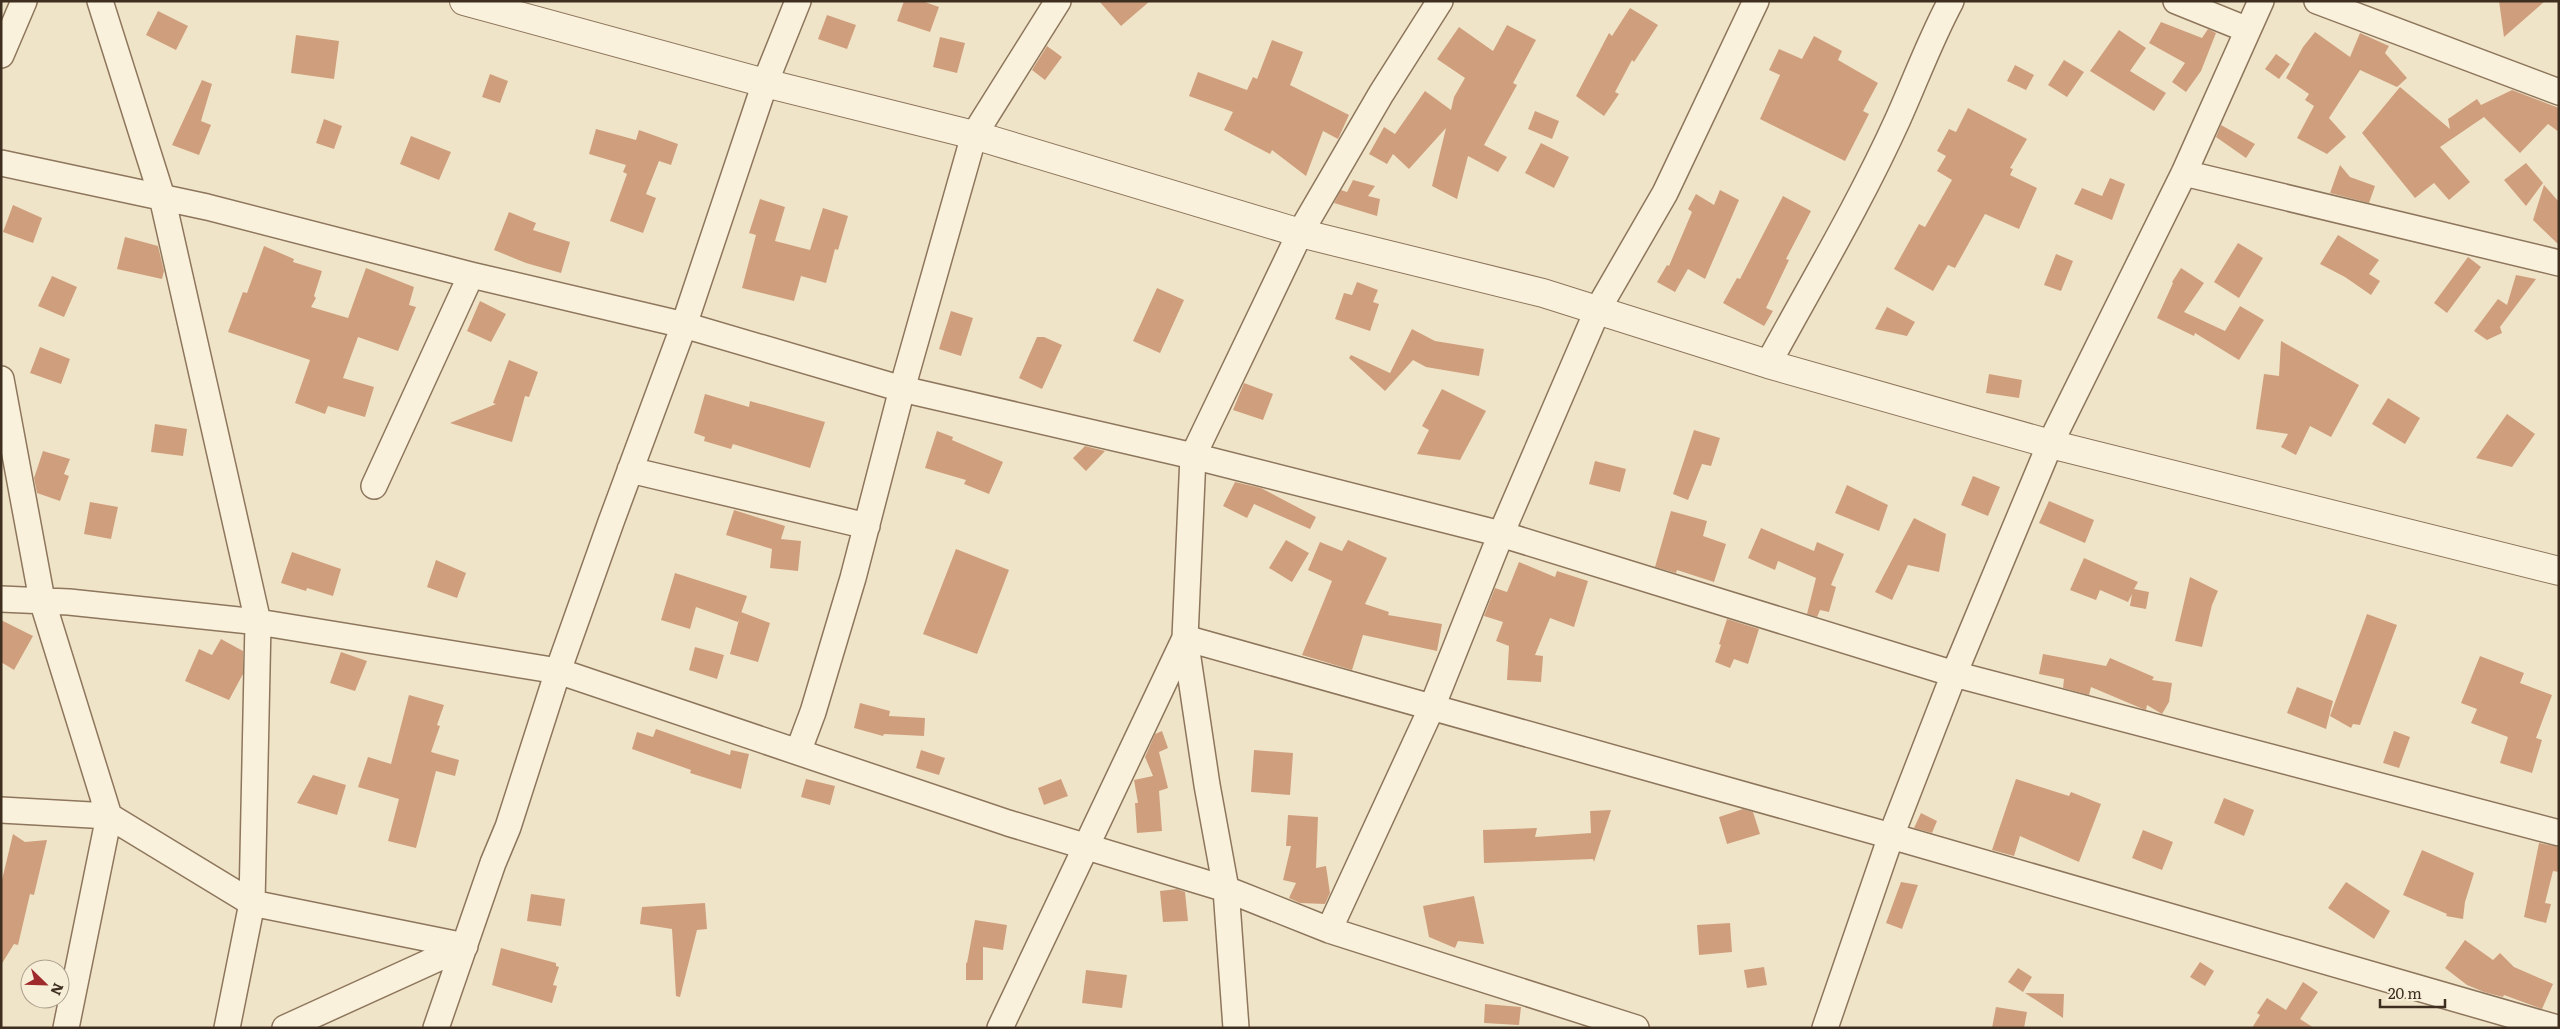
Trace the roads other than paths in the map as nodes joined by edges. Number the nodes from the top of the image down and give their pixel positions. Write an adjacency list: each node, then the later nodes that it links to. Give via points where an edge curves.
1 (24, 1): 13 (street)
2 (100, 1): 19 (street)
3 (464, 1): 14 (street)
4 (798, 1): 14 (street)
5 (1058, 1): 16 (street)
6 (1440, 1): 20 (street)
7 (1756, 1): 23 (street, via 1665,193)
8 (1951, 1): 25 (street, via 1930,41 1898,119)
9 (2176, 1): 12 (street)
10 (2261, 1): 12 (street)
11 (2317, 1): 15 (street)
12 (2248, 30): 18 (street)
13 (1, 55)
14 (764, 83): 16 (street); 24 (street)
15 (2559, 92)
16 (974, 135): 20 (street); 27 (street)
17 (1, 163): 19 (street)
18 (2184, 173): 21 (street); 28 (street)
19 (162, 197): 22 (street); 37 (street)
20 (1300, 233): 23 (street); 29 (street)
21 (2559, 263)
22 (471, 275): 24 (street); 31 (street)
23 (1598, 309): 25 (street); 33 (street)
24 (684, 325): 27 (street); 30 (street)
25 (1768, 364): 28 (street)
26 (1, 379): 36 (street)
27 (902, 389): 29 (street); 32 (street)
28 (2050, 444): 34 (street); 40 (street)
29 (1193, 456): 33 (street); 38 (street)
30 (630, 470): 32 (street); 39 (street)
31 (374, 486)
32 (867, 526): 42 (street, via 813,712)
33 (1500, 534): 40 (street); 41 (street)
34 (2559, 571)
35 (1, 599): 36 (street)
36 (42, 600): 37 (street); 44 (street)
37 (258, 622): 39 (street); 49 (street)
38 (1185, 638): 41 (street); 47 (street); 48 (street)
39 (558, 671): 42 (street); 51 (street, via 508,827)
40 (1954, 674): 45 (street); 46 (street)
41 (1432, 707): 46 (street); 50 (street)
42 (798, 752): 47 (street)
43 (1, 810): 44 (street)
44 (109, 816): 49 (street); 52 (street)
45 (2559, 833)
46 (1890, 836): 59 (street); 60 (street)
47 (1086, 847): 48 (street); 56 (street)
48 (1226, 889): 50 (street); 57 (street)
49 (252, 903): 51 (street); 53 (street)
50 (1329, 930): 58 (street)
51 (465, 946): 54 (street); 55 (street)
52 (66, 1028)
53 (227, 1028)
54 (285, 1028)
55 (436, 1028)
56 (1000, 1028)
57 (1236, 1028)
58 (1636, 1028)
59 (1825, 1028)
60 (2556, 1028)

